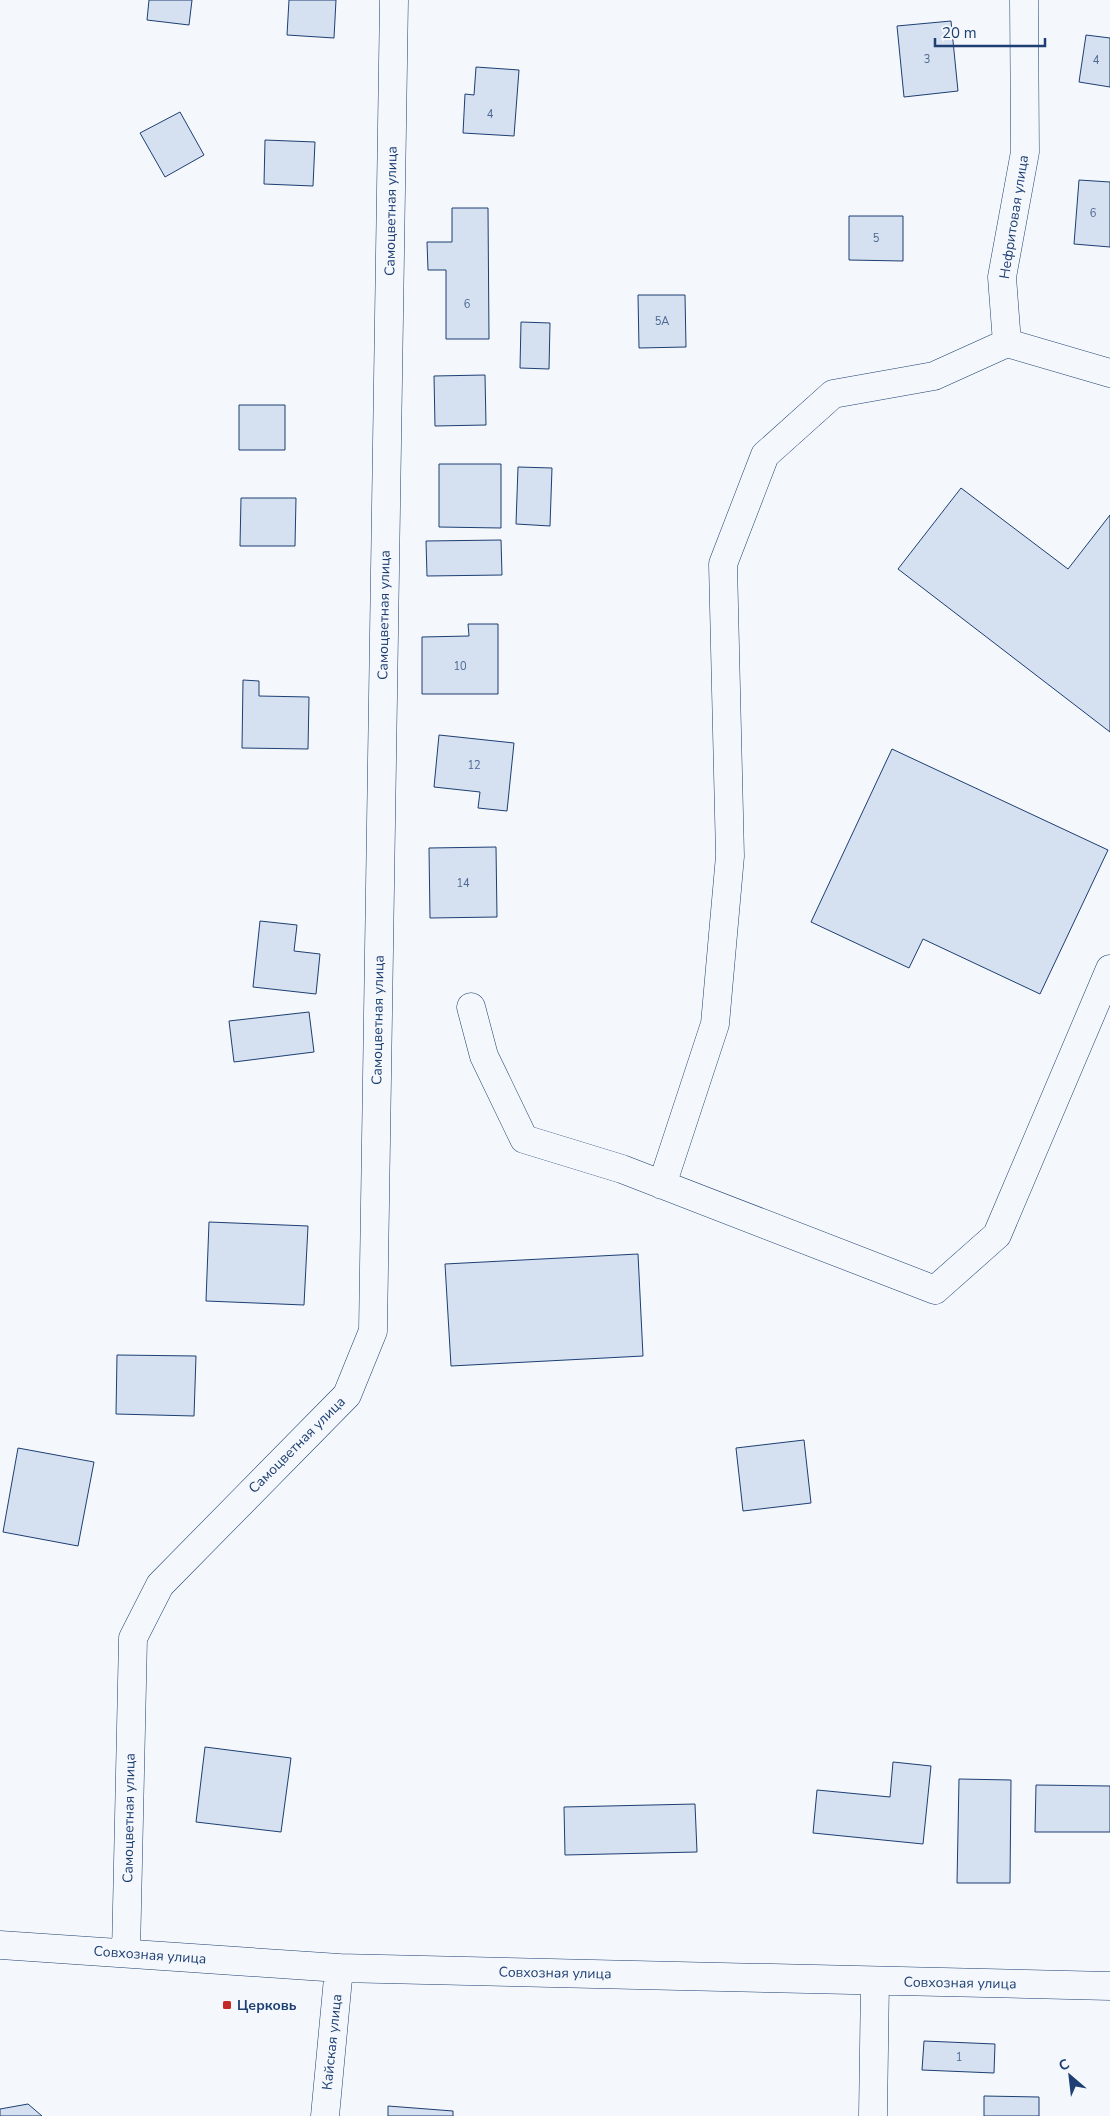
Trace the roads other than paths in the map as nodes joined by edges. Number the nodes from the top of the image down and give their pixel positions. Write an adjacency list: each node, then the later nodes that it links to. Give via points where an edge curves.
1 (394, 0): 9 (street, Самоцветная улица, via 373,1331 347,1394 160,1586 133,1638)
2 (1024, 0): 3 (street, Нефритовая улица, via 1025,152 1002,277)
3 (1007, 343): 4 (street); 7 (street, via 934,376 833,394 765,455 723,564 730,856 715,1024)
4 (1110, 373)
5 (1110, 969): 7 (street, via 997,1235 935,1290)
6 (471, 1007): 7 (street, via 484,1056 524,1139)
7 (662, 1185)
8 (0, 1944): 9 (street, Совхозная улица)
9 (126, 1953): 10 (street, Совхозная улица)
10 (339, 1968): 11 (street, Совхозная улица); 13 (street, Кайская улица)
11 (875, 1981): 12 (street, Совхозная улица); 14 (street)
12 (1110, 1986)
13 (324, 2116)
14 (874, 2116)

